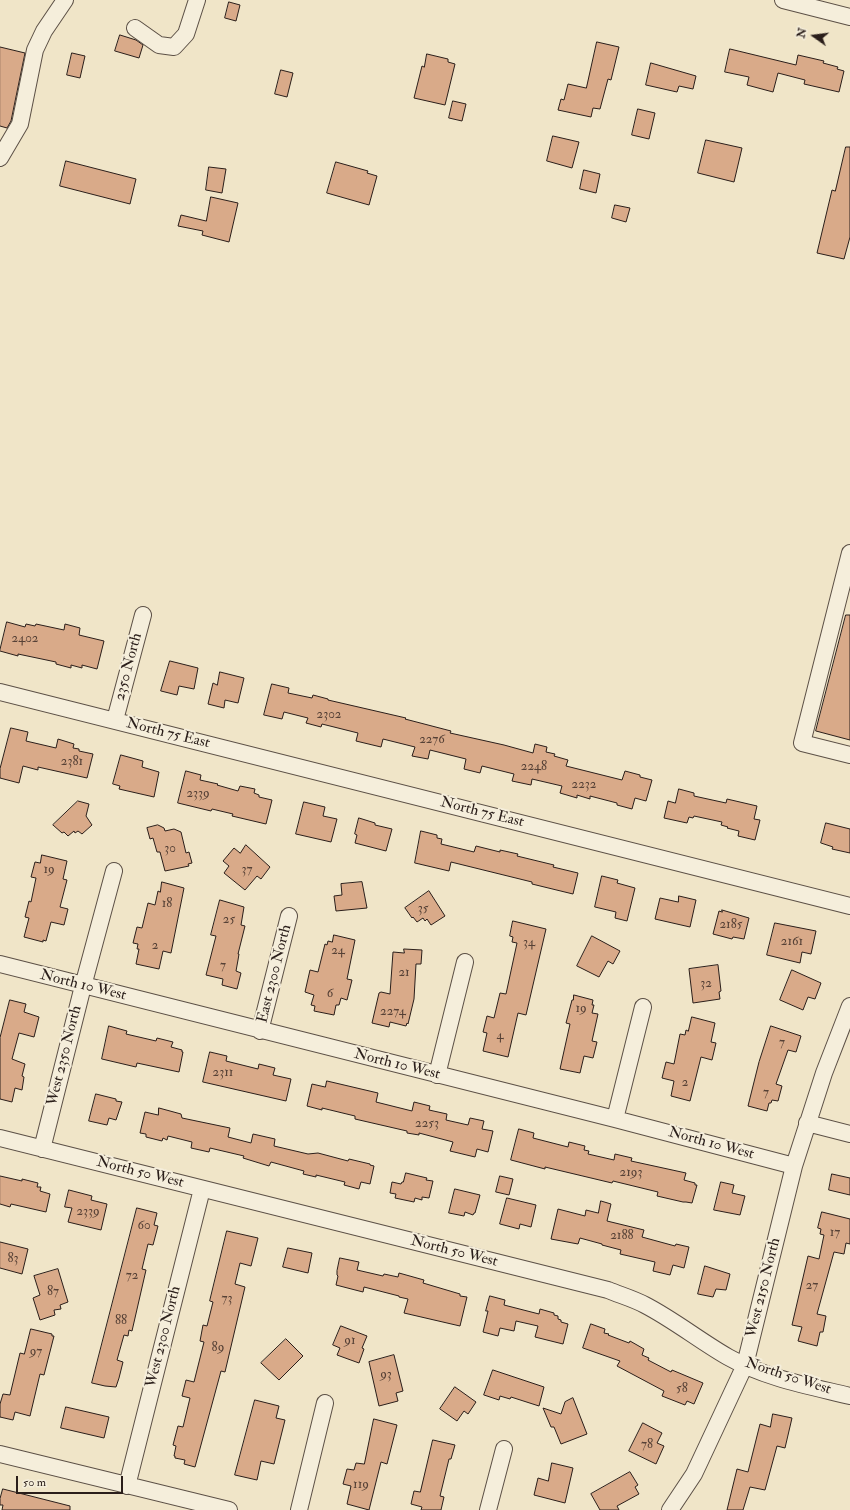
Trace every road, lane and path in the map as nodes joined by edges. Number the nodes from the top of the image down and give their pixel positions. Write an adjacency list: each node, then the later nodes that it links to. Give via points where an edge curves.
1 (65, 0): 6 (street, via 44,31 35,50 20,124)
2 (197, 0): 5 (street, via 186,34 174,47 159,45)
3 (783, 0): 4 (street)
4 (850, 17)
5 (134, 28)
6 (0, 158)
7 (850, 553): 11 (street, via 802,743)
8 (143, 615): 10 (street, 2350 North)
9 (0, 692): 10 (street, North 75 East)
10 (115, 720): 13 (street, North 75 East)
11 (850, 755)
12 (114, 871): 17 (street, West 2350 North)
13 (850, 906)
14 (289, 916): 20 (street, East 2300 North)
15 (465, 962): 21 (street)
16 (0, 964): 17 (street, North 10 West)
17 (83, 986): 20 (street, North 10 West); 26 (street, West 2350 North)
18 (850, 1006): 23 (street, West 2150 North)
19 (643, 1007): 22 (street)
20 (260, 1031): 21 (street, North 10 West)
21 (437, 1075): 22 (street, North 10 West)
22 (615, 1119): 27 (street, North 10 West)
23 (807, 1123): 24 (street); 27 (street, West 2150 North)
24 (850, 1134)
25 (0, 1138): 26 (street, North 50 West)
26 (42, 1149): 28 (street, North 50 West)
27 (794, 1166): 29 (street, West 2150 North)
28 (202, 1189): 29 (street, North 50 West, via 608,1290 644,1305); 34 (street, West 2300 North)
29 (745, 1365): 30 (street, North 50 West, via 796,1383); 38 (street, West 2150 North, via 694,1474)
30 (850, 1396)
31 (325, 1403): 36 (street)
32 (504, 1449): 37 (street)
33 (0, 1454): 34 (street)
34 (127, 1486): 35 (street)
35 (229, 1510)
36 (299, 1510)
37 (488, 1510)
38 (670, 1510)

